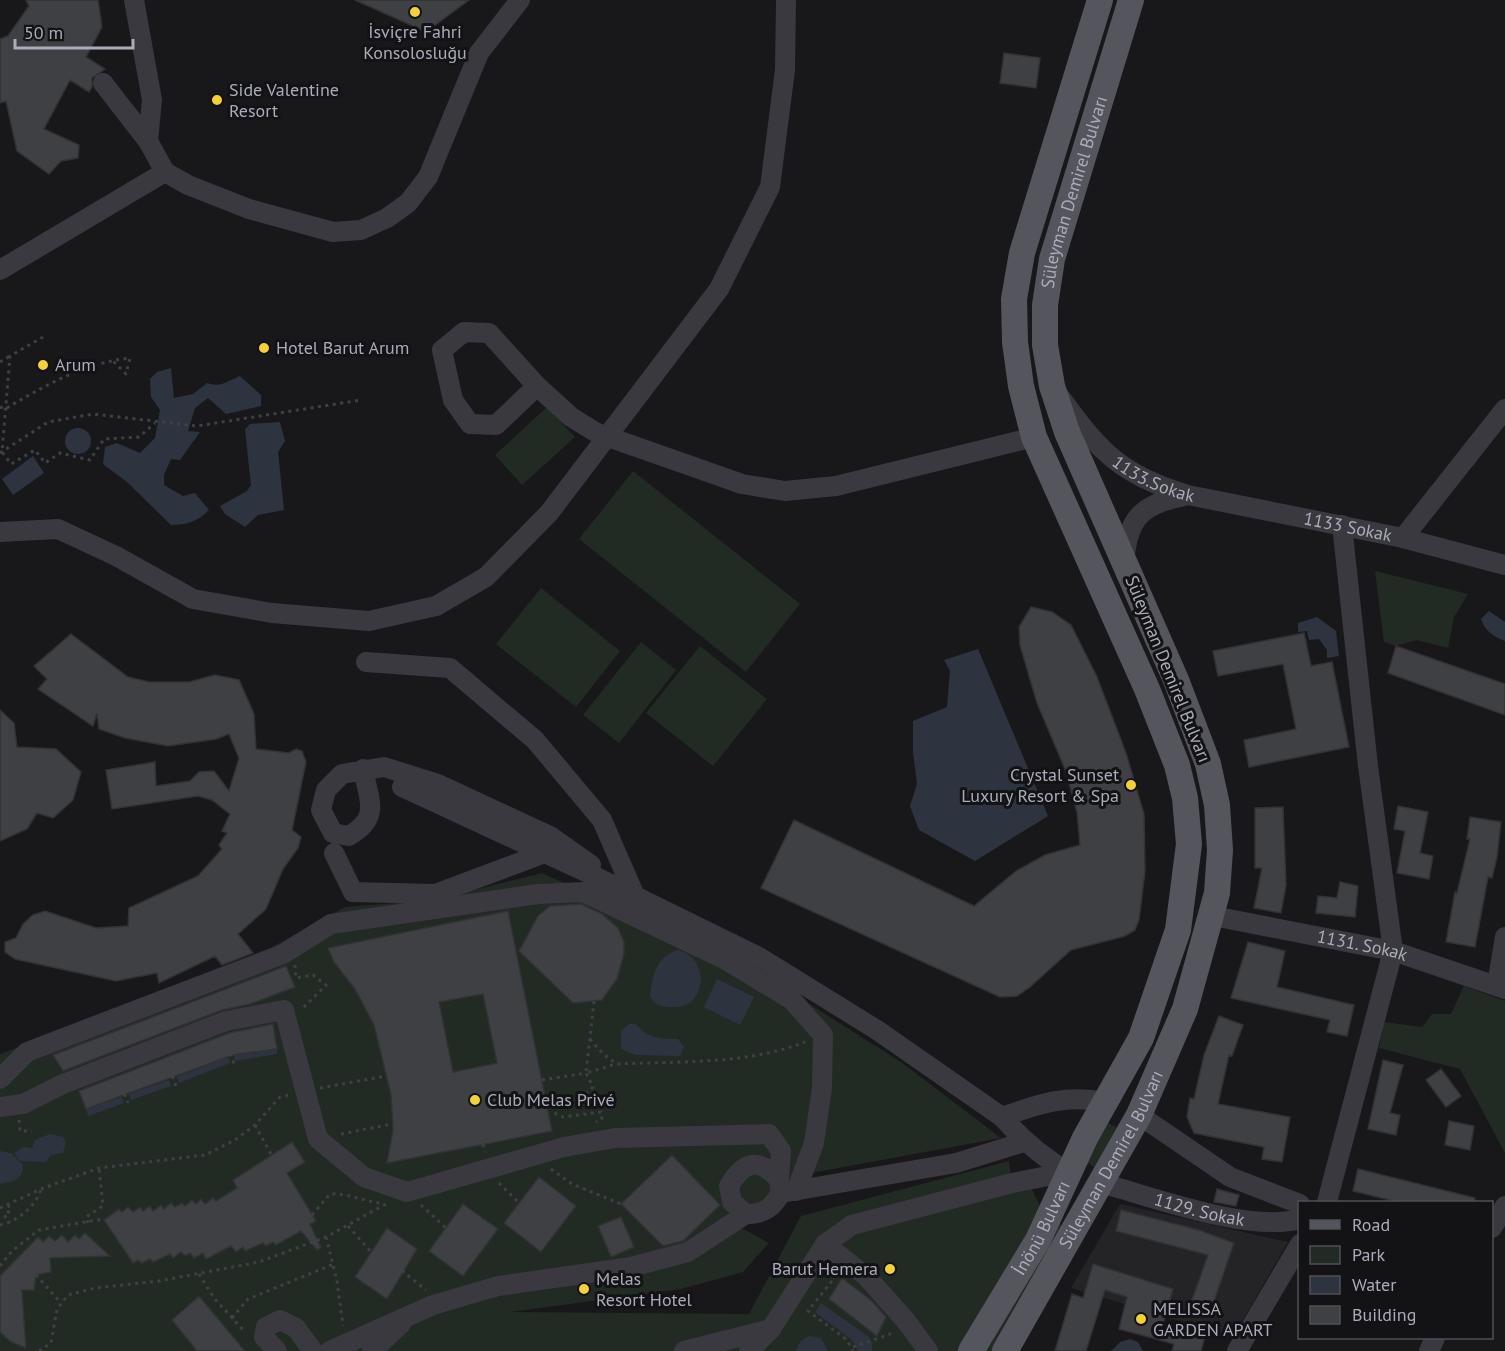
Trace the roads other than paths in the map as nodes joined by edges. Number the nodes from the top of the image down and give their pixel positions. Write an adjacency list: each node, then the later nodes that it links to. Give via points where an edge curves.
1 (134, 0): 7 (street, via 152,100)
2 (520, 0): 8 (street, via 479,53 428,177 408,203 387,218 361,230 333,232 249,209)
3 (786, 0): 13 (street, via 785,69 770,187 719,289)
4 (1101, 0): 14 (main road, Süleyman Demirel Bulvarı, via 1022,253 1014,299 1019,375)
5 (1131, 0): 11 (main road, Süleyman Demirel Bulvarı, via 1052,259 1045,305 1045,345)
6 (103, 82): 7 (street)
7 (148, 141): 8 (street)
8 (165, 172): 9 (street)
9 (0, 270)
10 (537, 386): 10 (street, via 489,333 464,332 442,350 453,400 470,424 496,425); 13 (street, via 583,425)
11 (1052, 386): 15 (street, 1133.Sokak, via 1096,445 1114,461 1158,486); 19 (main road, Süleyman Demirel Bulvarı, via 1067,432)
12 (1505, 409): 18 (street)
13 (606, 435): 14 (street, via 742,484 785,491 836,486); 17 (street, via 549,513 486,577 436,606 369,621 272,614 193,599 58,529)
14 (1034, 437): 32 (main road, Süleyman Demirel Bulvarı, via 1147,689 1177,765 1185,798 1189,844 1178,930 1141,1038)
15 (1188, 495): 16 (street, 1133 Sokak); 19 (street, 1133.Sokak, via 1161,500 1143,510 1131,526)
16 (1342, 525): 18 (street, 1133 Sokak); 29 (street)
17 (0, 532)
18 (1403, 538): 20 (street, 1133 Sokak)
19 (1124, 562): 27 (main road, Süleyman Demirel Bulvarı, via 1208,764 1217,805 1220,850)
20 (1505, 565)
21 (366, 662): 26 (street, via 450,668 535,740 603,820)
22 (363, 769): 26 (street, via 384,767 438,784 550,836)
23 (402, 787): 25 (street)
24 (334, 853): 25 (street, via 353,892 435,894)
25 (545, 853): 26 (street)
26 (635, 896): 35 (street, via 759,957 877,1030)
27 (1213, 916): 29 (street, 1131. Sokak); 34 (main road, Süleyman Demirel Bulvarı, via 1185,1010)
28 (1505, 937): 30 (street)
29 (1393, 951): 30 (street, 1131. Sokak); 40 (street)
30 (1501, 987)
31 (0, 1079): 39 (street, via 27,1052 283,954 331,924 538,894 583,892 724,959 792,1000 823,1035 822,1088 814,1143)
32 (1105, 1102): 34 (main road); 35 (street, via 1081,1097 1041,1104); 37 (main road, İnönü Bulvarı)
33 (0, 1107): 39 (street, via 23,1104 221,1023 284,1010 318,1139 364,1178 407,1192 532,1155 615,1138 769,1134 781,1150)
34 (1139, 1115): 38 (main road, Süleyman Demirel Bulvarı); 41 (street, 1129. Sokak, via 1230,1177)
35 (1002, 1118): 36 (street)
36 (1024, 1142): 37 (street); 39 (street, via 956,1163)
37 (1068, 1172): 38 (main road); 46 (street, via 852,1225); 57 (main road, İnönü Bulvarı, via 1038,1240)
38 (1101, 1183): 44 (street, 1129. Sokak, via 1235,1218); 58 (main road, Süleyman Demirel Bulvarı)
39 (785, 1188): 43 (street, via 773,1206 760,1214); 43 (street, via 767,1166 755,1164 738,1172 729,1186 732,1202)
40 (1328, 1201)
41 (1298, 1204)
42 (1505, 1206): 45 (street)
43 (746, 1215): 48 (street, via 688,1252 631,1267 498,1286)
44 (1298, 1219)
45 (1493, 1225)
46 (825, 1244): 49 (street); 56 (street, via 867,1277)
47 (1298, 1246): 59 (street)
48 (412, 1314): 52 (street); 53 (street)
49 (771, 1329): 54 (street); 55 (street)
50 (277, 1351): 51 (street, via 264,1337 266,1327 280,1320 296,1328)
51 (313, 1351)
52 (330, 1351)
53 (372, 1351)
54 (684, 1351)
55 (749, 1351)
56 (928, 1351)
57 (972, 1351)
58 (1005, 1351)
59 (1236, 1351)

